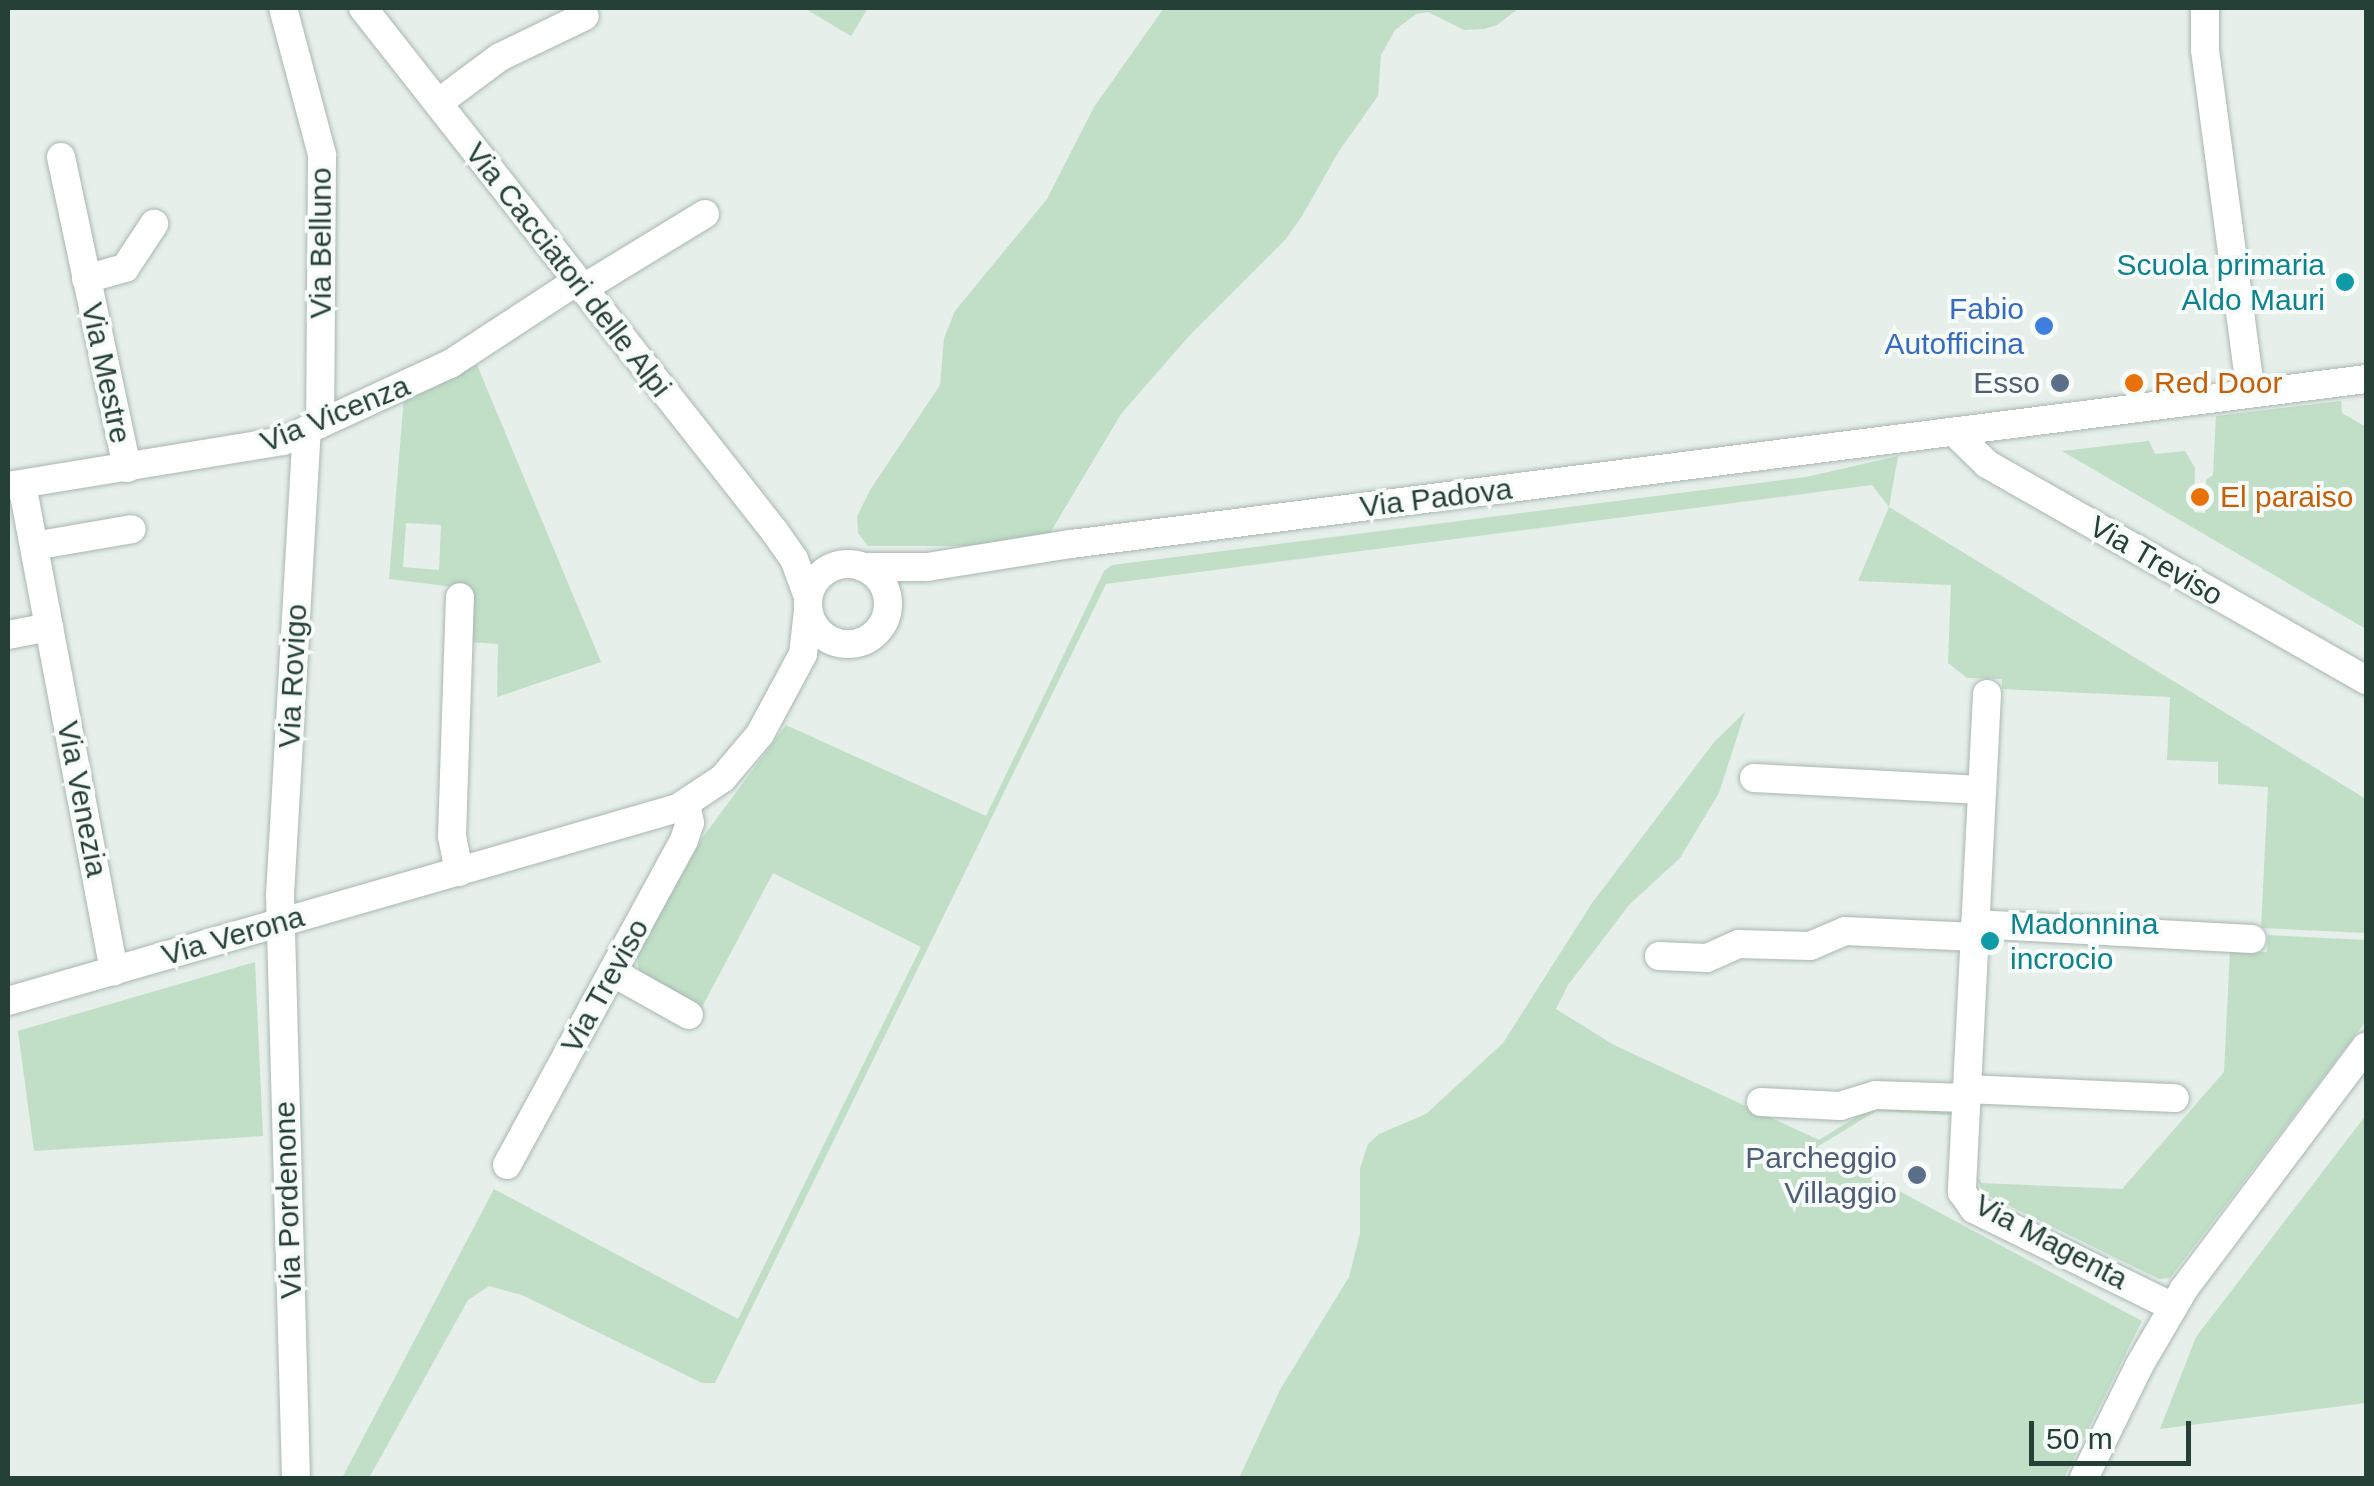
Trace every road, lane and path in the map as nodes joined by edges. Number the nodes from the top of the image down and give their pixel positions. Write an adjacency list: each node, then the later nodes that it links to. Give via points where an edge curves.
1 (283, 8): 13 (street, Via Belluno, via 322,155)
2 (363, 8): 5 (street, Via Cacciatori delle Alpi)
3 (2205, 8): 12 (street, via 2204,50)
4 (585, 16): 5 (street, via 500,57)
5 (438, 103): 10 (street, Via Cacciatori delle Alpi)
6 (61, 157): 9 (street, Via Mestre)
7 (705, 214): 10 (street, Via Vicenza)
8 (154, 224): 9 (street, Via Mestre, via 126,268)
9 (86, 278): 15 (street, Via Mestre)
10 (580, 285): 13 (street, Via Vicenza, via 450,364); 18 (street, Via Cacciatori delle Alpi)
11 (2366, 379): 12 (street, Via Padova)
12 (2252, 394): 14 (street, Via Padova)
13 (314, 426): 15 (street, Via Vicenza, via 269,445); 35 (street, Via Rovigo)
14 (1954, 432): 20 (street, Via Padova); 28 (street, Via Treviso, via 1987,464)
15 (127, 468): 16 (street, Via Vicenza)
16 (15, 485): 19 (street, Via Venezia)
17 (132, 528): 19 (street)
18 (775, 532): 21 (street, Via Cacciatori delle Alpi, via 809,556); 23 (street, Via Cacciatori delle Alpi, via 794,559)
19 (34, 546): 25 (street, Via Venezia)
20 (954, 562): 21 (street, Via Padova); 24 (street, Via Padova, via 916,586)
21 (853, 566): 23 (street, via 818,577); 24 (street, via 884,588)
22 (460, 597): 34 (street, via 452,836)
23 (808, 604): 27 (street, Via Cacciatori delle Alpi, via 821,635); 30 (street, Via Verona, via 803,654)
24 (885, 620): 27 (street, via 871,638)
25 (49, 627): 26 (street); 39 (street, Via Venezia)
26 (8, 635)
27 (850, 645): 30 (street, Via Verona, via 812,662)
28 (2366, 680)
29 (1988, 694): 32 (street, Via Magenta)
30 (782, 697): 33 (street, Via Verona, via 743,757)
31 (1754, 778): 32 (street)
32 (1982, 790): 36 (street, Via Magenta)
33 (686, 804): 34 (street, Via Verona); 40 (street, Via Treviso, via 684,840)
34 (459, 872): 35 (street, Via Verona)
35 (283, 922): 39 (street, Via Verona); 49 (street, Via Pordenone)
36 (1975, 931): 37 (street); 38 (street, via 1845,931 1810,946 1742,944 1707,958); 44 (street, Via Magenta)
37 (2252, 939)
38 (1659, 956)
39 (114, 971): 41 (street, Via Verona)
40 (612, 972): 42 (street); 47 (street, Via Treviso)
41 (8, 1001)
42 (689, 1015)
43 (2366, 1047): 48 (street)
44 (1966, 1094): 45 (street); 46 (street, via 1878,1094 1840,1106); 48 (street, Via Magenta, via 1962,1187 1971,1206)
45 (2175, 1098)
46 (1761, 1102)
47 (507, 1165)
48 (2173, 1307): 50 (street)
49 (296, 1478)
50 (2084, 1478)

